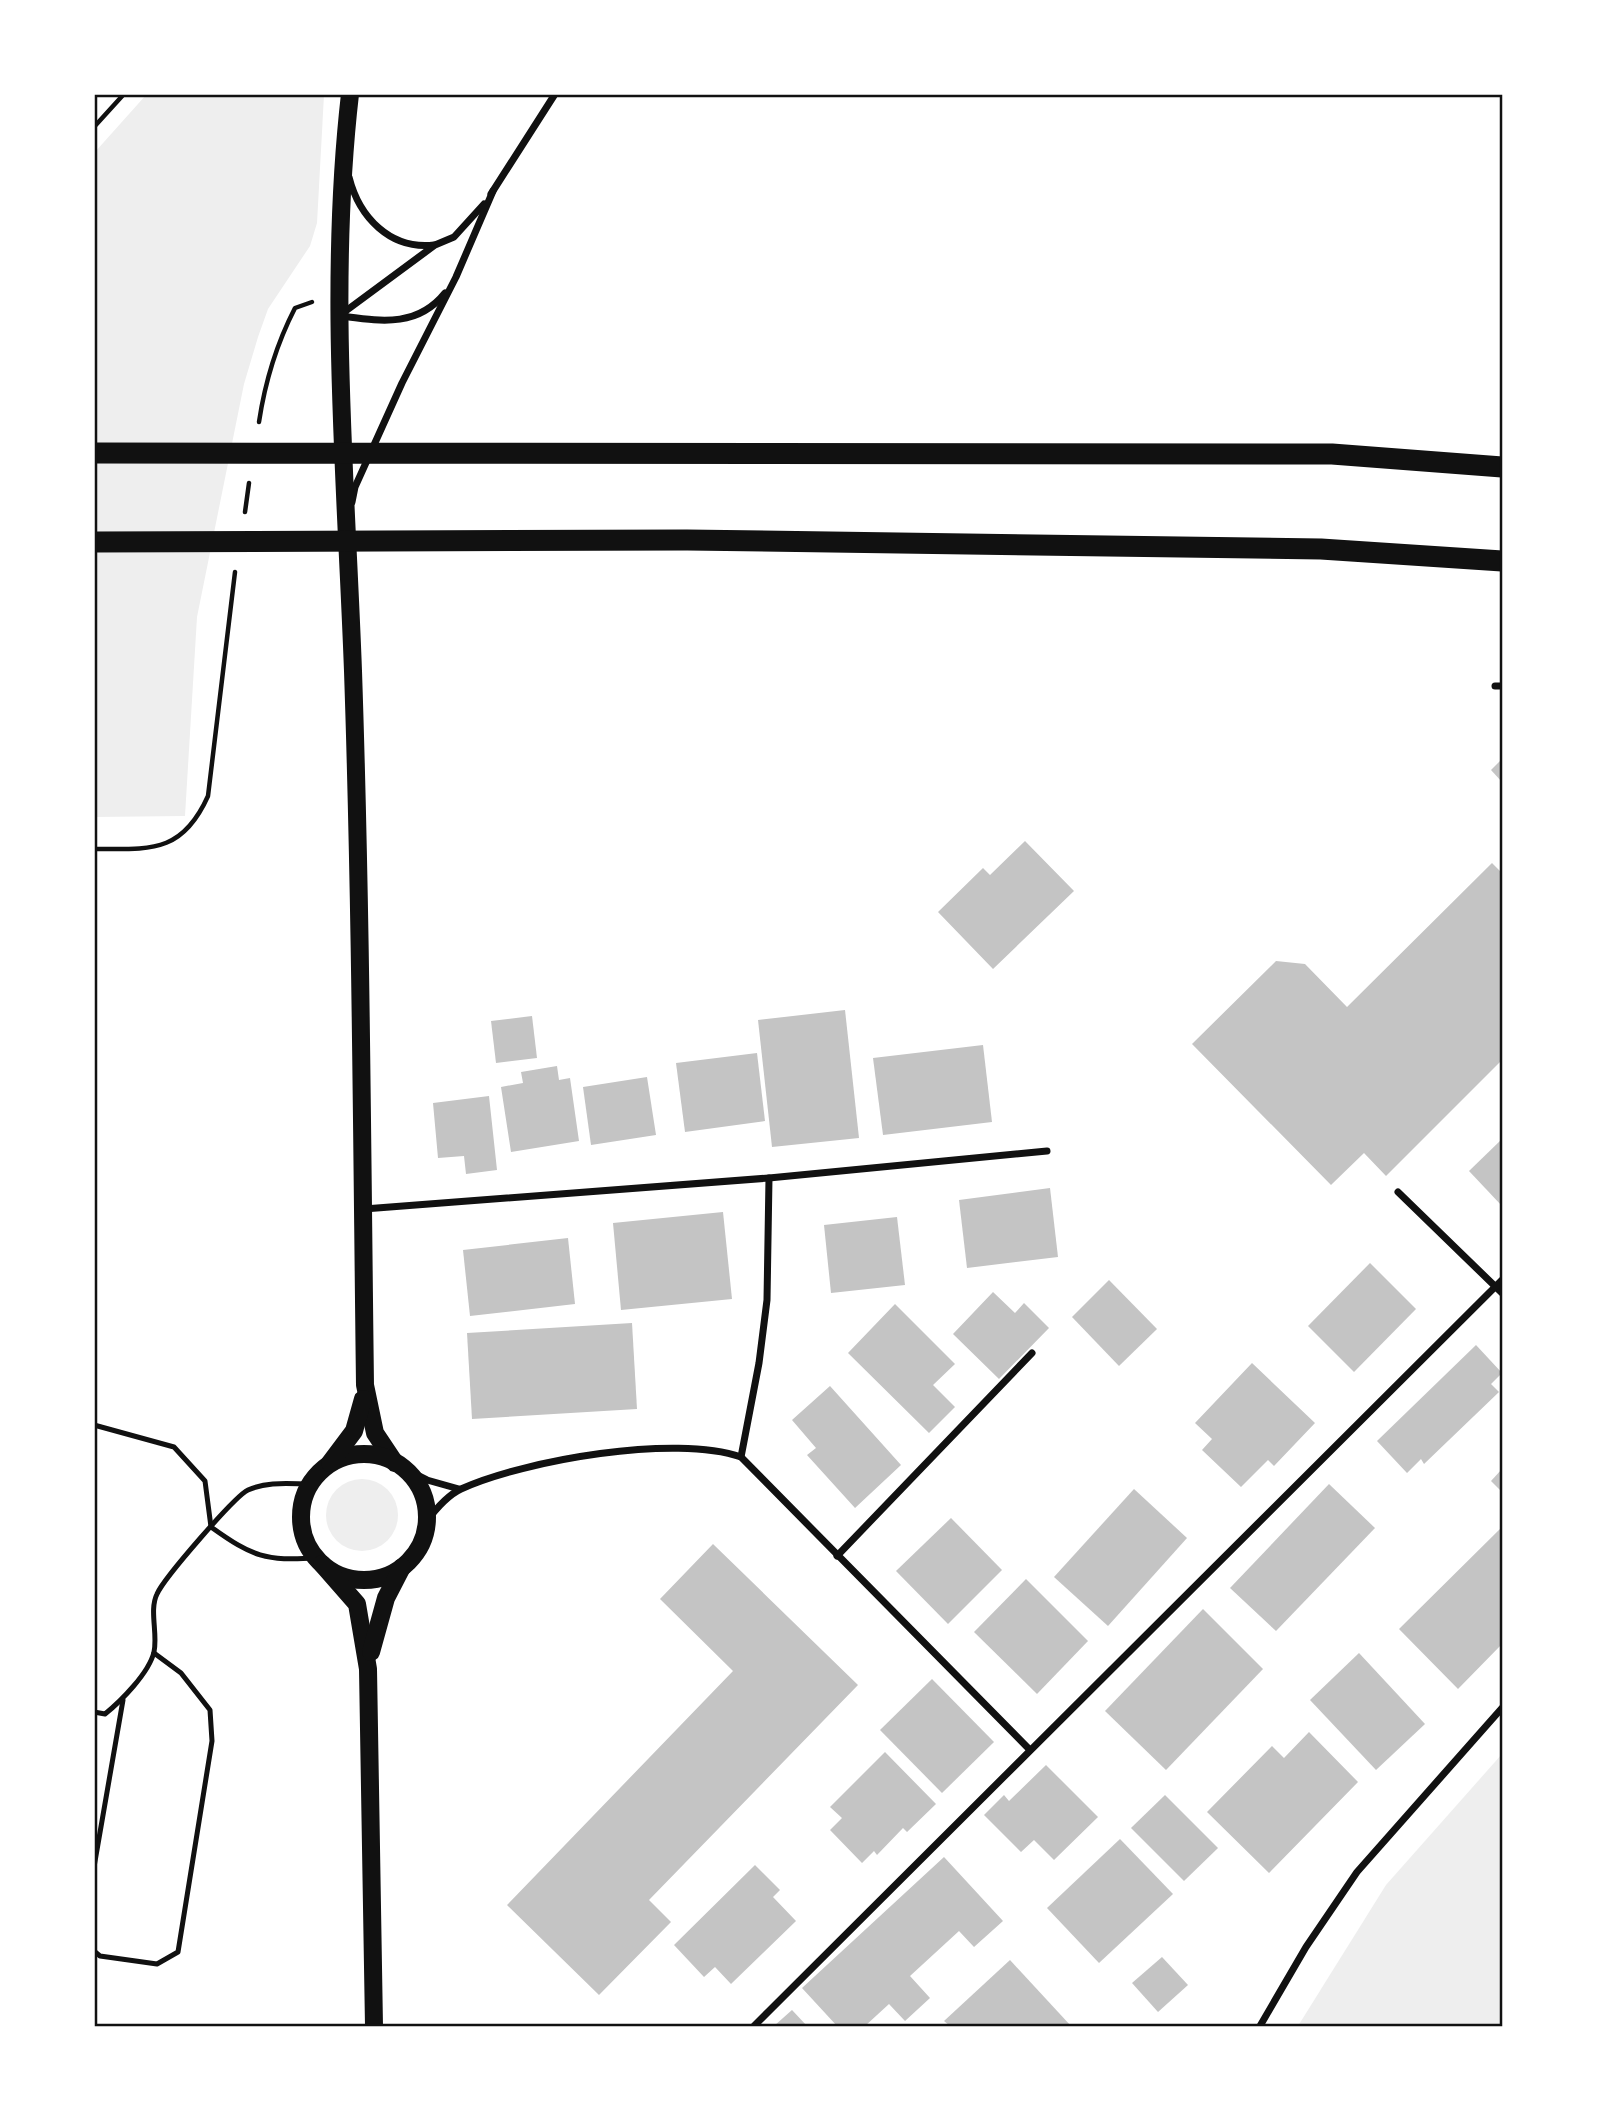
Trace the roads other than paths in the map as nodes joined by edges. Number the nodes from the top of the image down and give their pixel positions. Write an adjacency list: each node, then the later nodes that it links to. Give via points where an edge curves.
1 (350, 94): 3 (main road)
2 (555, 94): 4 (street)
3 (344, 135): 5 (street, via 353,192 369,219 379,230 408,244); 7 (main road)
4 (494, 191): 5 (street, via 474,219 454,237); 6 (street)
5 (435, 245): 7 (street)
6 (456, 277): 7 (street, via 434,305 415,316 387,321); 10 (street, via 355,487)
7 (340, 316): 10 (main road)
8 (94, 453): 9 (highway, via 1332,454)
9 (1503, 467)
10 (347, 524): 16 (main road)
11 (94, 542): 12 (highway, via 687,540 1321,549)
12 (1503, 561)
13 (1047, 1151): 14 (street)
14 (769, 1178): 16 (street); 23 (street, via 767,1300)
15 (1398, 1192): 18 (street)
16 (363, 1209): 21 (main road)
17 (1503, 1280): 18 (street)
18 (1496, 1287): 19 (street); 37 (street)
19 (1503, 1293)
20 (1032, 1353): 29 (street)
21 (365, 1385): 24 (main road, via 375,1433); 25 (main road, via 354,1430 339,1455)
22 (94, 1425): 28 (lane, via 174,1447 205,1481)
23 (741, 1457): 26 (street, via 695,1448 650,1450 540,1464); 29 (street)
24 (399, 1465): 25 (main road, via 380,1456 362,1455 337,1461); 26 (street, via 427,1480); 27 (main road, via 423,1496)
25 (317, 1477): 28 (lane, via 245,1491); 30 (main road, via 304,1500 302,1525)
26 (459, 1489): 27 (street)
27 (426, 1522): 31 (main road, via 419,1547)
28 (211, 1527): 30 (lane, via 256,1556); 32 (lane, via 156,1594)
29 (837, 1556): 37 (street)
30 (319, 1561): 31 (main road, via 345,1577 361,1580 387,1576); 33 (main road, via 357,1604)
31 (402, 1567): 33 (main road, via 381,1611)
32 (154, 1653): 34 (lane); 39 (lane, via 181,1673 210,1710 212,1741 178,1952 157,1964 100,1956)
33 (368, 1669): 40 (main road)
34 (123, 1700): 36 (lane, via 105,1714); 38 (lane)
35 (1503, 1708): 42 (street, via 1357,1872)
36 (94, 1712)
37 (1030, 1750): 41 (street)
38 (94, 1867)
39 (94, 1951)
40 (374, 2026)
41 (754, 2026)
42 (1260, 2026)

